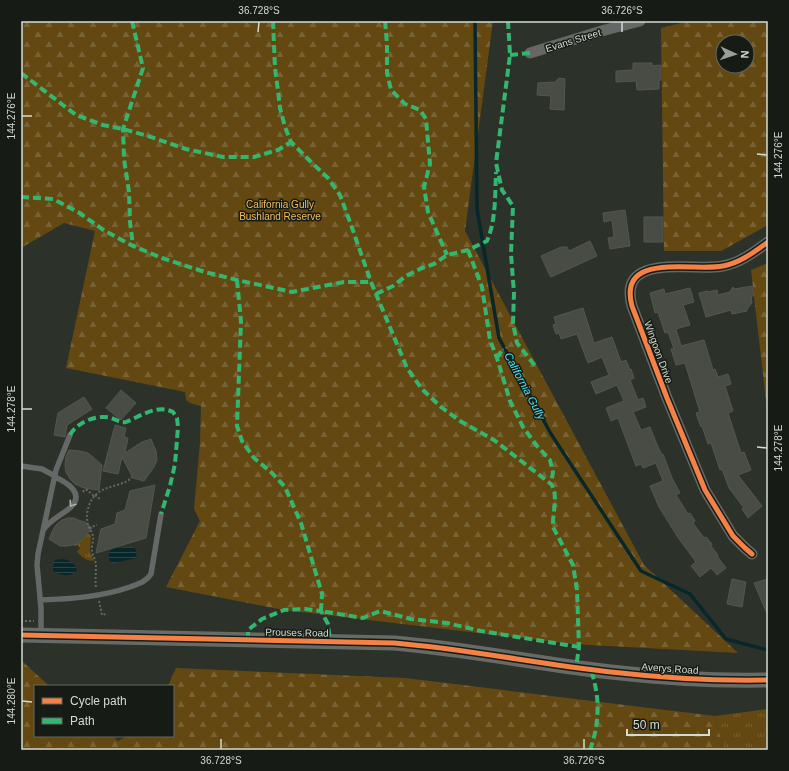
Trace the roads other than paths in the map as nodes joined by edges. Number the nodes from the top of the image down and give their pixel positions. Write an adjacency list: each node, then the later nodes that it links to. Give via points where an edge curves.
1 (640, 21): 2 (street, Evans Street)
2 (604, 26): 3 (street, Evans Street)
3 (530, 53)
4 (768, 242): 10 (street, Wingoon Drive, via 728,265 648,270 634,278 630,293 632,306 667,398 705,490 733,536)
5 (70, 435): 7 (lane)
6 (21, 466): 7 (lane, via 42,469)
7 (55, 476): 9 (lane); 9 (lane, one-way to 9, via 72,489 76,498 71,508 49,523)
8 (162, 514): 11 (lane, via 151,572 145,581 98,595)
9 (42, 533): 11 (lane, via 37,558)
10 (752, 554)
11 (40, 600): 12 (lane)
12 (41, 629): 13 (street, Prouses Road); 14 (street, Prouses Road, via 394,643 455,649)
13 (21, 636)
14 (571, 667): 15 (street, Averys Road, via 650,676)
15 (768, 680)

